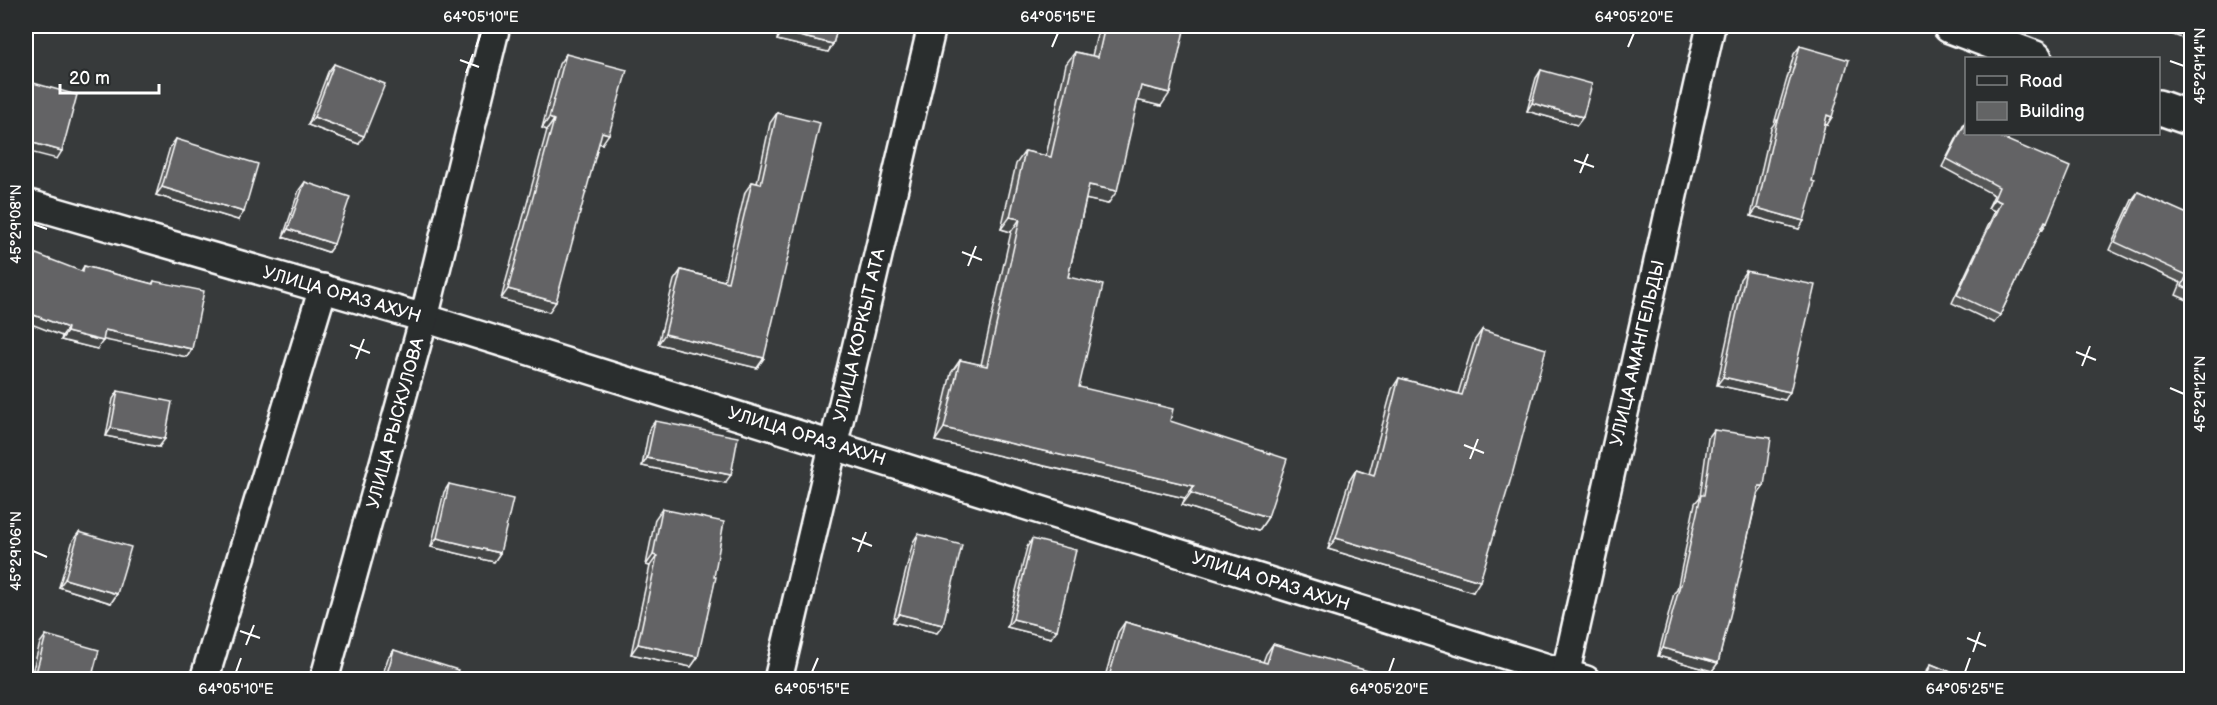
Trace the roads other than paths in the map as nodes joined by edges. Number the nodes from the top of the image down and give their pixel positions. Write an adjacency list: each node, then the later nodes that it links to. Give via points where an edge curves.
1 (496, 26): 10 (street, УЛИЦА РЫСКУЛОВА)
2 (932, 26): 11 (street, УЛИЦА КОРКЫТ АТА)
3 (1711, 26): 12 (street, УЛИЦА АМАНГЕЛЬДЫ)
4 (1950, 26): 5 (street)
5 (2032, 57)
6 (2160, 108): 7 (street)
7 (2192, 119)
8 (26, 203): 9 (street, УЛИЦА ОРАЗ АХУН)
9 (323, 288): 10 (street, УЛИЦА ОРАЗ АХУН); 13 (street)
10 (424, 318): 11 (street, УЛИЦА ОРАЗ АХУН); 14 (street, УЛИЦА РЫСКУЛОВА)
11 (833, 444): 12 (street, УЛИЦА ОРАЗ АХУН); 15 (street, УЛИЦА КОРКЫТ АТА)
12 (1572, 677)
13 (204, 680)
14 (324, 680)
15 (778, 680)

